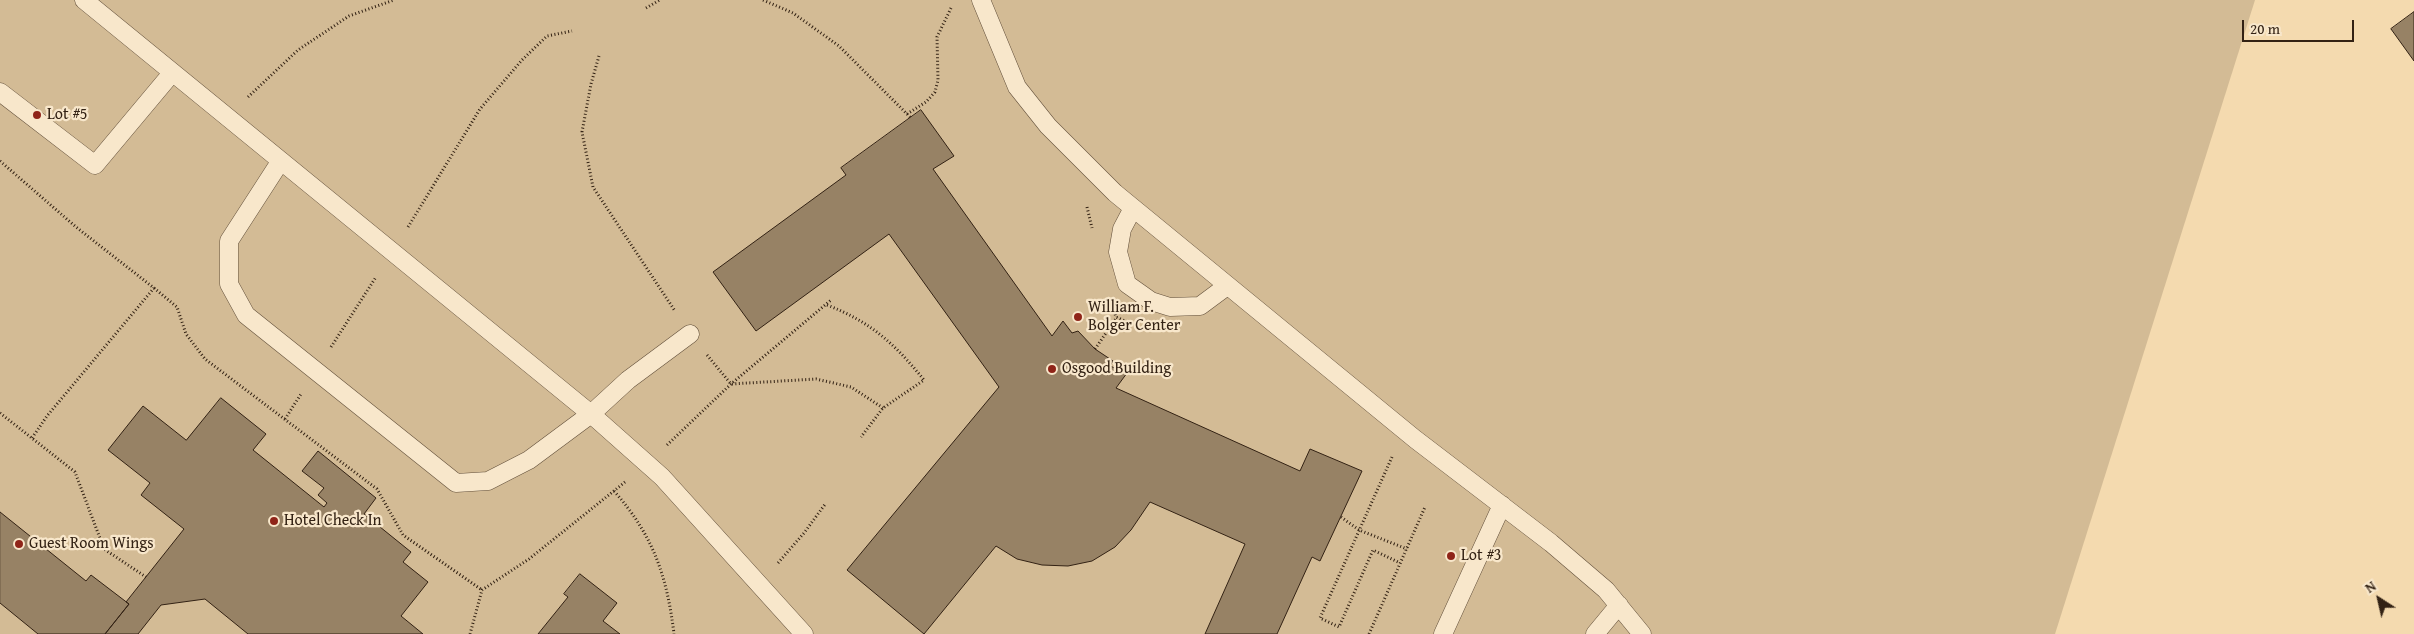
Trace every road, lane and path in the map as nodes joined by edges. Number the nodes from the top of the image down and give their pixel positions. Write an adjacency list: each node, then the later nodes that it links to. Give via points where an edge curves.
1 (84, 0): 11 (lane)
2 (394, 0): 14 (path, via 349,16 298,50 256,87)
3 (660, 0): 7 (path)
4 (763, 0): 13 (path, via 793,13 839,46)
5 (981, 0): 19 (lane, via 1018,87 1048,126)
6 (954, 1): 8 (path); 13 (path, via 937,37 938,80 935,92)
7 (646, 8)
8 (958, 11)
9 (572, 30): 21 (path, via 547,36 480,109)
10 (599, 56): 27 (path, via 582,132 593,187)
11 (172, 73): 12 (lane, via 95,165); 14 (lane)
12 (0, 92)
13 (907, 114): 15 (path)
14 (229, 118): 17 (lane)
15 (911, 118)
16 (0, 161): 23 (path, via 76,227)
17 (280, 162): 21 (lane); 28 (lane, via 230,241 229,284 246,315)
18 (1085, 200): 20 (path)
19 (1133, 208): 22 (lane); 22 (lane, via 1122,229 1118,252 1127,284 1151,301 1170,307 1200,306)
20 (1092, 231)
21 (392, 252): 28 (path); 31 (lane)
22 (1227, 286): 38 (lane, via 1415,439)
23 (154, 288): 32 (path, via 177,307 186,334 205,359); 34 (path)
24 (826, 304): 29 (path, via 849,313 878,331 924,380)
25 (1114, 310): 26 (path, via 1116,317)
26 (1131, 323)
27 (690, 334): 29 (path, via 731,384 816,379 851,387); 31 (lane, via 628,380)
28 (315, 371): 31 (lane, via 456,483 488,481 529,460); 32 (path)
29 (882, 408): 33 (path)
30 (0, 414): 34 (path)
31 (591, 414): 45 (lane, via 662,477)
32 (285, 419): 48 (path, via 377,489 403,535 482,590)
33 (861, 437)
34 (32, 438): 44 (path, via 75,472 104,549)
35 (1395, 450): 41 (path)
36 (614, 491): 49 (path, via 632,511 652,544 670,604)
37 (826, 503): 45 (path, via 774,568)
38 (1502, 505): 46 (lane, via 1551,542 1606,590); 51 (lane)
39 (1425, 508): 42 (path)
40 (1341, 517): 41 (path)
41 (1359, 530): 42 (path); 43 (path, via 1320,618 1339,627 1373,550)
42 (1407, 549): 43 (path)
43 (1400, 563): 50 (path)
44 (146, 577)
45 (764, 590): 47 (lane)
46 (1619, 606): 52 (lane); 53 (lane)
47 (798, 632)
48 (470, 634)
49 (674, 634)
50 (1369, 634)
51 (1442, 634)
52 (1595, 634)
53 (1642, 634)

